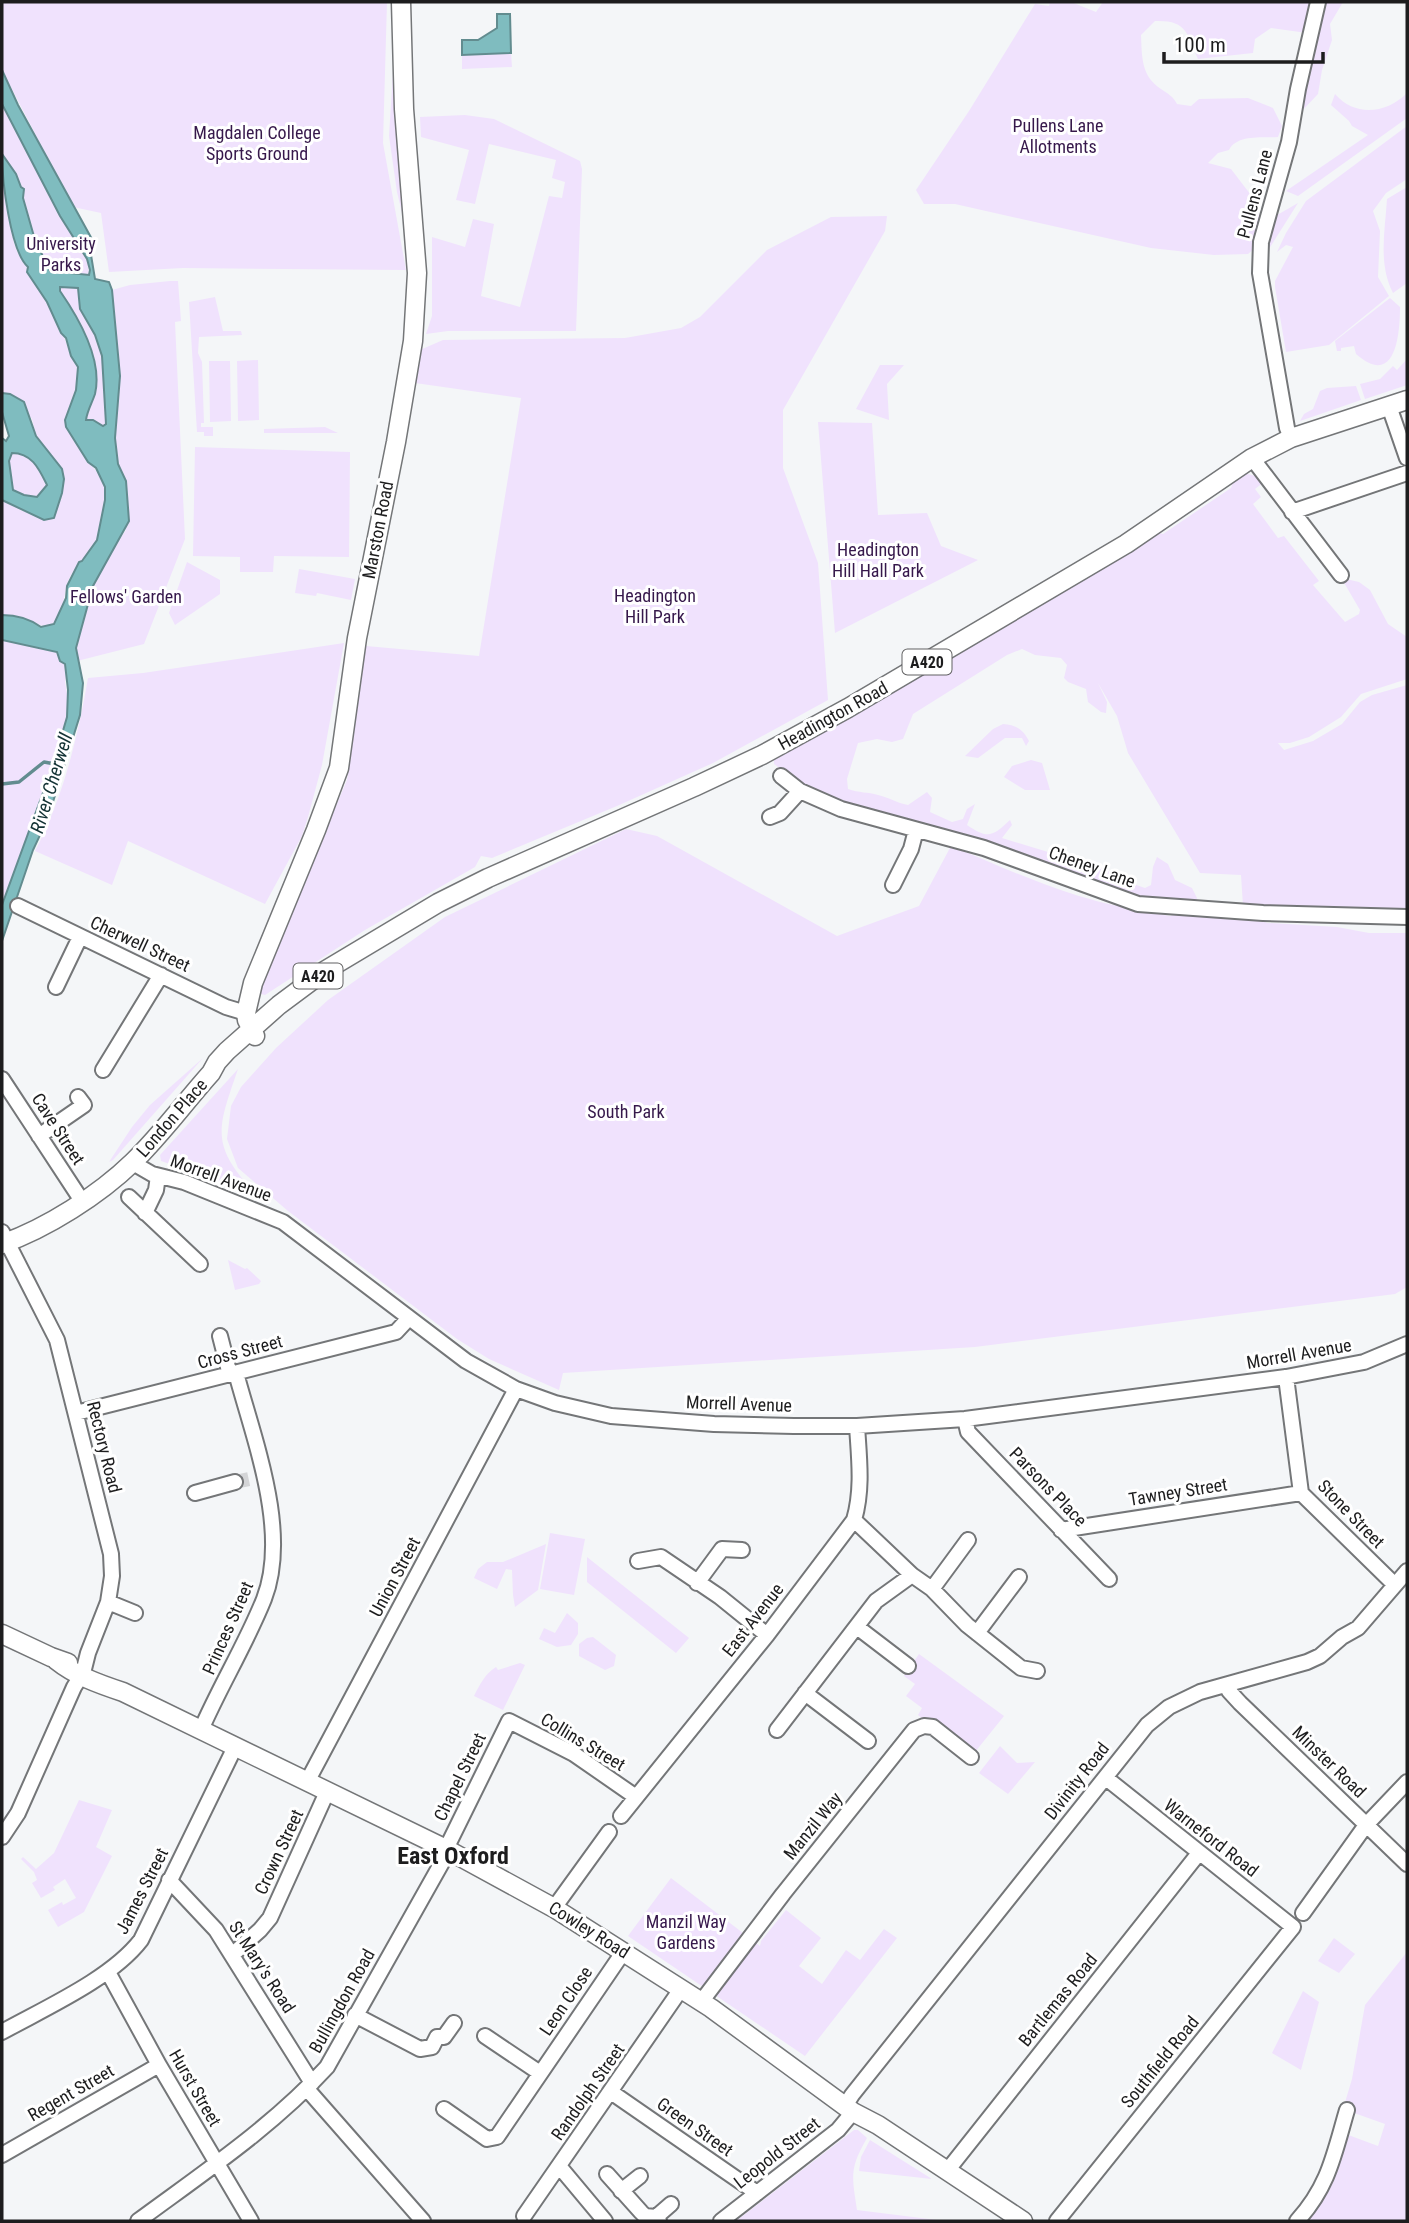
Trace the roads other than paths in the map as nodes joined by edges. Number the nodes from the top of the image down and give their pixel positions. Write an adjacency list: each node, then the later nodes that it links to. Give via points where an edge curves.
1 (401, 2): 21 (main road, Marston Road, via 417,273 413,341 357,638 339,768 253,983)
2 (1318, 2): 5 (street, Pullens Lane, via 1289,142 1260,251)
3 (1407, 400): 4 (main road, Headington Road / A420)
4 (1389, 406): 5 (main road, Headington Road / A420); 6 (street)
5 (1292, 438): 7 (main road, Headington Road / A420)
6 (1407, 457)
7 (1252, 458): 9 (street); 21 (main road, Headington Road / A420, via 1126,544 848,708 706,782 438,902 326,970)
8 (1407, 473): 9 (street)
9 (1292, 512): 10 (street)
10 (1341, 575)
11 (781, 776): 12 (street, Cheney Lane)
12 (800, 791): 13 (street, via 780,813); 14 (street, Cheney Lane, via 841,809)
13 (770, 817)
14 (916, 830): 15 (street); 17 (street, Cheney Lane, via 984,848 1138,904)
15 (893, 885)
16 (18, 906): 18 (street, Cherwell Street)
17 (1407, 917)
18 (80, 937): 19 (street, Cherwell Street); 20 (street)
19 (161, 975): 21 (street, Cherwell Street, via 226,1007); 22 (street)
20 (56, 987)
21 (251, 1027): 26 (main road, London Place / A420)
22 (103, 1070)
23 (2, 1079): 25 (street, Cave Street)
24 (78, 1097): 25 (street, via 84,1105)
25 (39, 1136): 29 (street, Cave Street)
26 (132, 1163): 27 (street, Morrell Avenue); 29 (main road, A420)
27 (159, 1176): 30 (street); 33 (street, Morrell Avenue, via 284,1222)
28 (129, 1197): 30 (street)
29 (82, 1201): 31 (main road, A420, via 43,1225)
30 (145, 1213): 32 (street)
31 (4, 1239): 39 (street, Rectory Road, via 53,1330)
32 (200, 1264)
33 (409, 1318): 36 (street, Cross Street, via 396,1332); 38 (street, Morrell Avenue, via 466,1361)
34 (220, 1336): 36 (street, Princes Street)
35 (1407, 1344): 37 (street, Morrell Avenue, via 1364,1362)
36 (233, 1374): 39 (street, Cross Street); 42 (street, Princes Street)
37 (1286, 1377): 40 (street, Morrell Avenue); 44 (street, Stone Street)
38 (516, 1389): 41 (street, Morrell Avenue, via 611,1416 738,1425); 75 (street, Union Street)
39 (76, 1413): 57 (street, Rectory Road, via 111,1555)
40 (965, 1419): 41 (street, Morrell Avenue); 46 (street, Parsons Place, via 968,1432)
41 (857, 1426): 45 (street, East Avenue, via 860,1502)
42 (249, 1479): 43 (street); 69 (street, Princes Street, via 274,1536 269,1585)
43 (195, 1493)
44 (1301, 1493): 46 (street, Tawney Street); 55 (street, Stone Street)
45 (854, 1520): 51 (street); 62 (street, East Avenue)
46 (1062, 1530): 53 (street, Parsons Place)
47 (968, 1540): 56 (street)
48 (742, 1550): 54 (street, via 722,1549)
49 (638, 1561): 54 (street, via 662,1557)
50 (1407, 1572): 55 (street, Divinity Road)
51 (912, 1575): 56 (street); 59 (street, via 876,1601)
52 (1019, 1577): 60 (street)
53 (1109, 1579)
54 (697, 1583): 62 (street)
55 (1395, 1585): 66 (street, Divinity Road, via 1358,1628 1320,1656)
56 (932, 1589): 60 (street)
57 (108, 1602): 58 (street); 65 (street, Rectory Road)
58 (135, 1613)
59 (857, 1626): 63 (street); 67 (street)
60 (977, 1633): 64 (street, via 1021,1668)
61 (2, 1634): 65 (main road, Cowley Road)
62 (767, 1635): 78 (street, East Avenue)
63 (908, 1666)
64 (1037, 1671)
65 (82, 1673): 69 (main road, Cowley Road); 82 (street, Rectory Road, via 18,1813)
66 (1227, 1685): 74 (street, Divinity Road, via 1169,1707 1147,1725); 80 (street, Minster Road)
67 (806, 1693): 70 (street); 71 (street)
68 (509, 1721): 78 (street, Collins Street, via 583,1759); 83 (street, Chapel Street)
69 (201, 1730): 72 (main road, Cowley Road)
70 (777, 1730)
71 (868, 1741)
72 (235, 1747): 75 (main road, Cowley Road); 86 (street, James Street)
73 (971, 1756): 94 (street, Manzil Way, via 933,1727 914,1730)
74 (1105, 1778): 84 (street, Warneford Road); 104 (street, Divinity Road, via 852,2095)
75 (307, 1782): 77 (main road, Cowley Road)
76 (1407, 1782): 80 (street)
77 (327, 1793): 83 (main road, Cowley Road); 91 (street, Crown Street, via 270,1918)
78 (636, 1797): 79 (street, East Avenue)
79 (621, 1816)
80 (1366, 1825): 85 (street, Minster Road); 88 (street)
81 (609, 1832): 87 (street)
82 (2, 1837)
83 (447, 1849): 87 (main road, Cowley Road); 95 (street, Bullingdon Road)
84 (1199, 1853): 89 (street, Warneford Road); 109 (street, Bartlemas Road)
85 (1407, 1864)
86 (169, 1880): 91 (street, St Mary's Road, via 216,1930); 92 (street, James Street, via 141,1940)
87 (554, 1908): 90 (main road, Cowley Road)
88 (1303, 1913)
89 (1293, 1927): 123 (street, Southfield Road)
90 (624, 1951): 93 (main road, Cowley Road); 100 (street, Leon Close)
91 (232, 1955): 101 (street, St Mary's Road)
92 (108, 1972): 97 (street, James Street); 99 (street, Hurst Street)
93 (681, 1989): 94 (main road, Cowley Road); 102 (street, Randolph Street)
94 (701, 2002): 104 (main road, Cowley Road)
95 (355, 2015): 96 (street, via 420,2049 432,2047); 101 (street, Bullingdon Road, via 327,2067)
96 (454, 2023)
97 (2, 2032)
98 (485, 2036): 100 (street)
99 (159, 2065): 106 (street, Regent Street); 107 (street, Hurst Street)
100 (540, 2073): 103 (street, Leon Close, via 493,2139)
101 (309, 2086): 107 (street, Bullingdon Road); 119 (street, St Mary's Road)
102 (611, 2092): 108 (street, Randolph Street); 113 (street, Green Street)
103 (444, 2109)
104 (849, 2109): 109 (main road, Cowley Road); 113 (street, Leopold Street, via 838,2130)
105 (1347, 2110): 124 (street, via 1326,2181)
106 (2, 2155)
107 (216, 2163): 117 (street, Bullingdon Road); 118 (street, Hurst Street)
108 (559, 2166): 115 (street, Randolph Street); 120 (street)
109 (947, 2171): 122 (main road, Cowley Road)
110 (607, 2174): 112 (street)
111 (640, 2176): 112 (street)
112 (621, 2191): 116 (street, via 645,2216)
113 (757, 2193): 121 (street, Leopold Street)
114 (671, 2204): 116 (street)
115 (524, 2216)
116 (657, 2219)
117 (138, 2221)
118 (251, 2221)
119 (423, 2221)
120 (605, 2221)
121 (721, 2221)
122 (1023, 2221)
123 (1057, 2221)
124 (1297, 2221)

